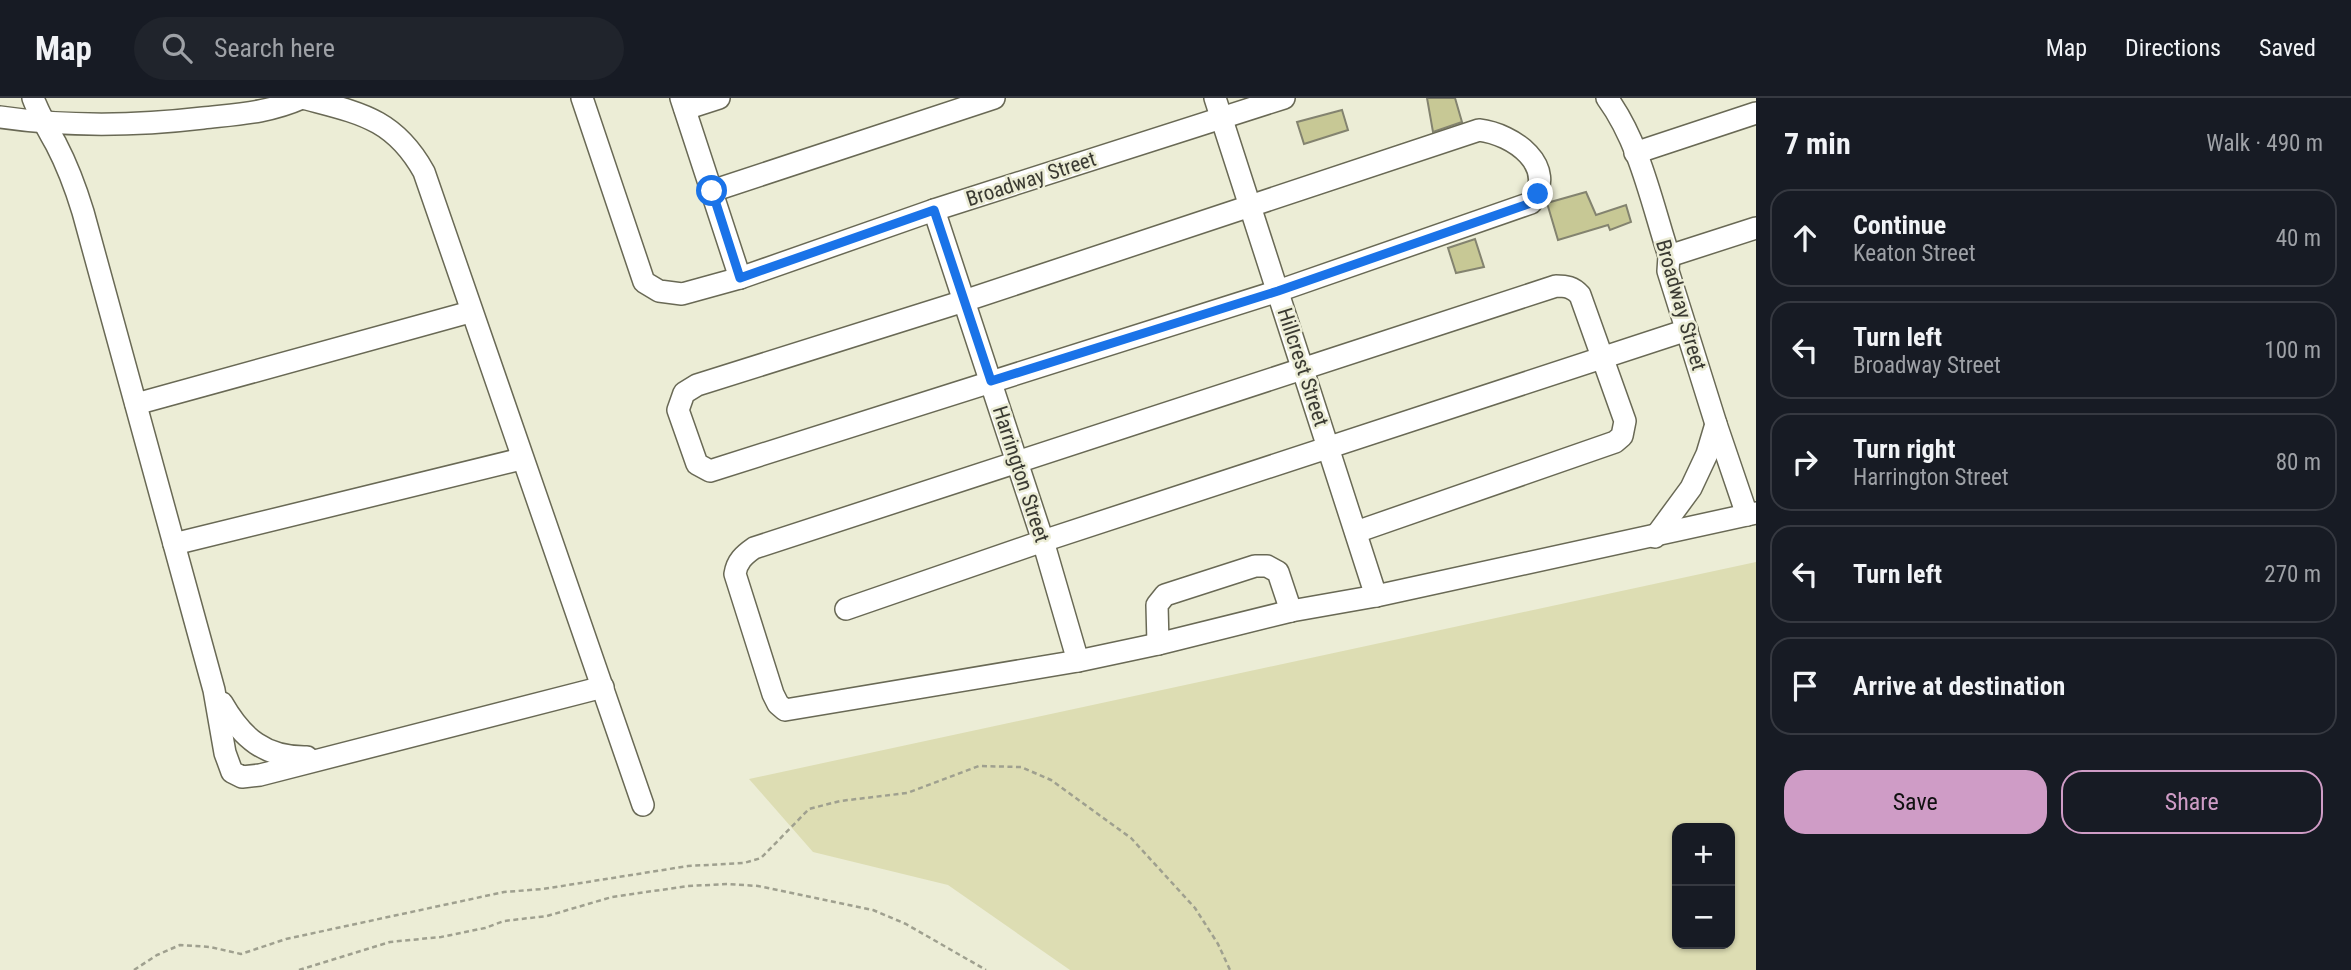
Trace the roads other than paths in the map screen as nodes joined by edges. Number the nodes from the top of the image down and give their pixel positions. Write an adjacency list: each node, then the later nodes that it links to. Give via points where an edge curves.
1 (33, 98): 12 (street)
2 (302, 98): 12 (street, via 266,111 143,125); 22 (street, via 362,114 389,129 411,150 424,172)
3 (582, 98): 19 (street, Broadway Street, via 644,282 659,291 682,294)
4 (719, 98): 8 (street)
5 (994, 98): 14 (street)
6 (1284, 98): 9 (street, Broadway Street)
7 (1607, 98): 13 (street, Broadway Street)
8 (683, 104): 14 (street)
9 (1218, 108): 15 (street, Hillcrest Street); 16 (street, Broadway Street)
10 (1743, 110): 13 (street)
11 (0, 117): 12 (street)
12 (43, 123): 27 (street, via 83,212)
13 (1635, 153): 18 (street, Broadway Street)
14 (712, 191): 19 (street)
15 (1251, 207): 20 (street, Hillcrest Street); 20 (street, via 1479,130 1518,144 1536,163 1540,178 1538,194 1531,203); 21 (street)
16 (934, 210): 19 (street, Broadway Street); 21 (street, Harrington Street)
17 (1756, 228): 18 (street)
18 (1669, 256): 23 (street, Broadway Street, via 1668,271)
19 (740, 278)
20 (1278, 291): 25 (street, Hillcrest Street); 26 (street)
21 (964, 301): 26 (street, Harrington Street); 26 (street, via 697,385 684,393 678,410 692,452 697,464 709,471)
22 (470, 312): 27 (street); 30 (street)
23 (1687, 330): 24 (street); 28 (street, Broadway Street)
24 (1603, 359): 25 (street, via 1580,295 1556,286); 29 (street); 33 (street, via 1625,421 1622,436 1615,442)
25 (1304, 370): 29 (street, Hillcrest Street); 31 (street)
26 (991, 381): 31 (street, Harrington Street)
27 (136, 404): 36 (street)
28 (1716, 424): 32 (street, Broadway Street); 34 (street, via 1692,488)
29 (1329, 447): 33 (street, Hillcrest Street); 35 (street)
30 (521, 459): 36 (street); 42 (street)
31 (1018, 463): 35 (street, Harrington Street); 41 (street, via 754,548 741,558 735,574 772,694 785,710)
32 (1752, 514): 34 (street)
33 (1356, 532): 37 (street, Hillcrest Street)
34 (1655, 537): 37 (street)
35 (1043, 541): 38 (street); 41 (street, Harrington Street)
36 (174, 544): 43 (street)
37 (1376, 596): 39 (street)
38 (846, 609)
39 (1291, 611): 40 (street); 40 (street, via 1278,572 1255,566 1165,594 1157,605)
40 (1158, 644): 41 (street)
41 (1078, 661)
42 (603, 687): 44 (street); 45 (street)
43 (214, 690): 44 (street, via 235,727 266,751); 44 (street, via 232,772 242,777 260,775)
44 (330, 757)
45 (643, 805)

